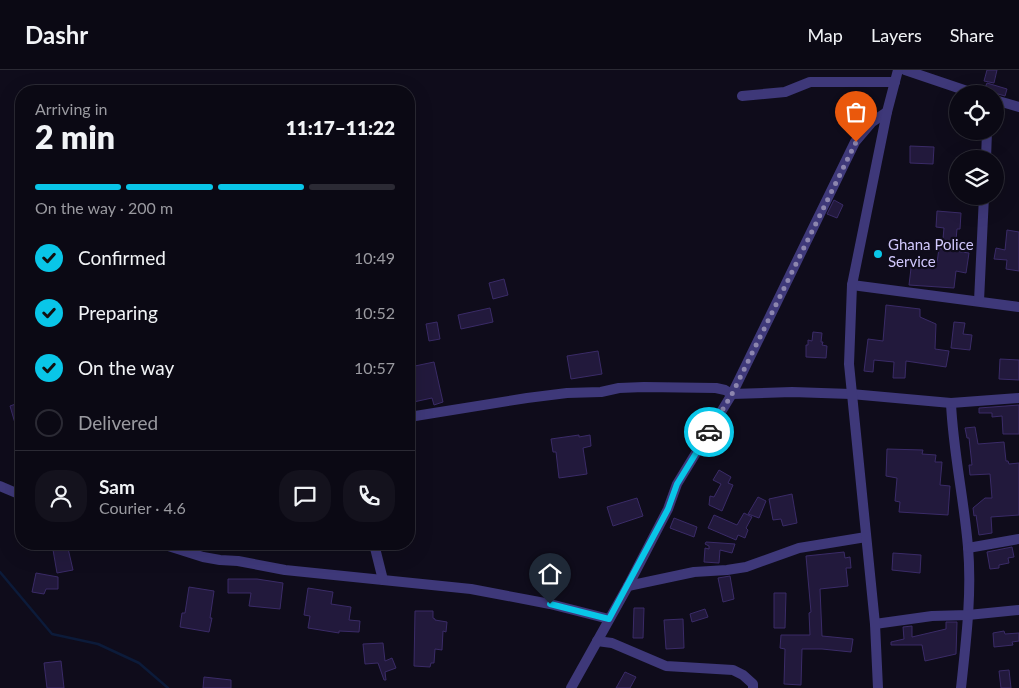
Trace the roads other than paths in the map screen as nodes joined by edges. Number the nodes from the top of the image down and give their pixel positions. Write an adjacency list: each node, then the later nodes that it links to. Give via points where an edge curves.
1 (898, 70): 3 (street)
2 (905, 70): 4 (street)
3 (895, 82): 5 (street, via 810,82 785,92); 8 (street)
4 (949, 85)
5 (742, 96)
6 (1004, 103): 7 (street)
7 (1019, 107)
8 (887, 112): 10 (street); 13 (street, via 872,122 856,142)
9 (984, 205): 11 (street)
10 (852, 285): 11 (street); 14 (street)
11 (979, 300): 12 (street)
12 (1019, 307)
13 (732, 394): 14 (street); 17 (street, via 716,388 619,388 527,398); 26 (street, via 677,484 668,509)
14 (851, 394): 16 (street); 20 (street)
15 (1019, 398): 16 (street)
16 (951, 403): 22 (street)
17 (415, 416)
18 (0, 486): 19 (street)
19 (15, 492)
20 (866, 537): 26 (street, via 799,548 746,567 694,572); 30 (street)
21 (1019, 539): 22 (street)
22 (968, 548): 28 (street)
23 (181, 550): 25 (street, via 203,557 285,570)
24 (376, 550): 25 (street)
25 (383, 580): 29 (street, via 472,589)
26 (628, 586): 29 (street)
27 (1019, 610): 28 (street)
28 (968, 615): 30 (street); 35 (street)
29 (609, 619): 31 (street)
30 (875, 624): 34 (street)
31 (597, 641): 32 (street); 33 (street, via 612,643 666,666 733,670 743,674)
32 (571, 688)
33 (753, 688)
34 (878, 688)
35 (961, 688)

